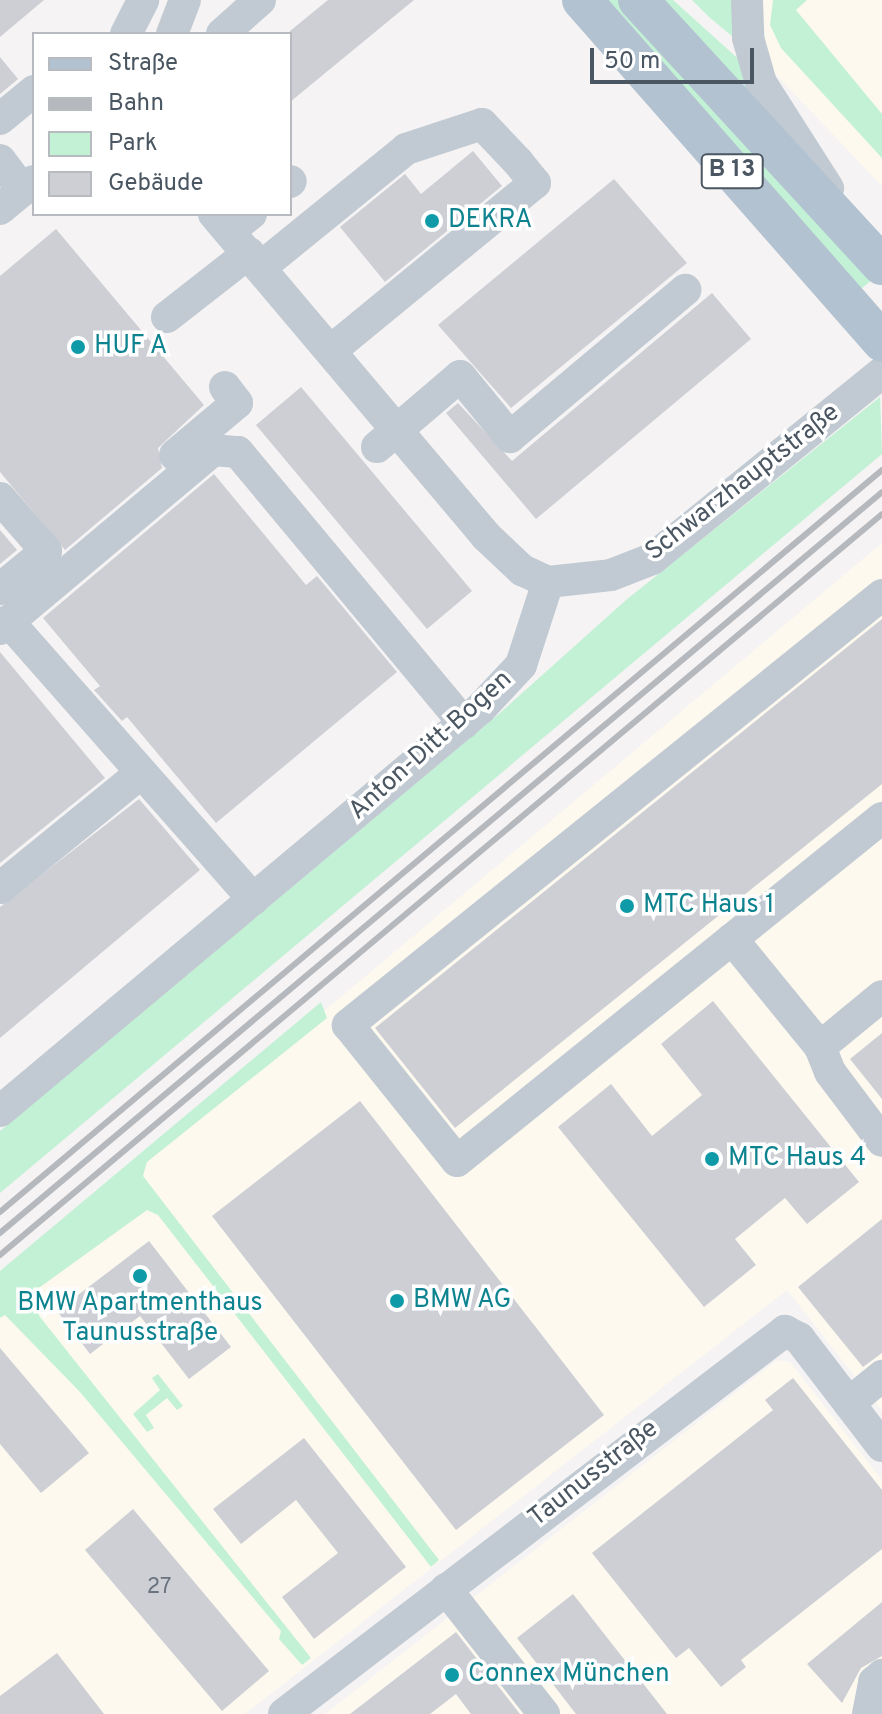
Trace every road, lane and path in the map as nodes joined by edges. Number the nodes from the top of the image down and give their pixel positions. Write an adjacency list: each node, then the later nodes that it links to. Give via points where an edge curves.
1 (143, 0): 8 (street)
2 (185, 0): 9 (street)
3 (249, 0): 4 (street)
4 (259, 0): 10 (street)
5 (582, 0): 22 (main road, B 13)
6 (638, 0): 17 (main road, B 13)
7 (747, 0): 17 (street, via 748,38 761,83 823,177)
8 (127, 32)
9 (173, 32)
10 (224, 32)
11 (32, 93): 12 (street)
12 (0, 119)
13 (0, 160): 14 (street)
14 (19, 194)
15 (292, 209): 23 (street, via 406,149 482,124 535,183)
16 (279, 216): 18 (street)
17 (841, 221): 19 (main road, B 13)
18 (241, 236): 21 (street); 23 (street)
19 (882, 265)
20 (685, 290): 26 (street, via 510,437 460,376)
21 (167, 317)
22 (882, 342)
23 (332, 350): 26 (street)
24 (882, 373): 29 (street, Schwarzhauptstraße, via 652,559 611,575)
25 (225, 387): 28 (street, via 237,403 52,559)
26 (387, 438): 29 (street, via 522,570)
27 (0, 498): 28 (street)
28 (46, 551): 30 (street)
29 (548, 582): 33 (street, Anton-Ditt-Bogen, via 521,665)
30 (0, 589)
31 (882, 595): 38 (street, via 348,1025 457,1161 715,968)
32 (4, 625): 33 (street, via 213,450 238,452); 34 (street)
33 (464, 723): 37 (street, Anton-Ditt-Bogen)
34 (141, 773): 36 (street); 37 (street)
35 (882, 818): 38 (street)
36 (0, 888)
37 (253, 899): 41 (street, Anton-Ditt-Bogen)
38 (732, 939): 40 (street)
39 (882, 996): 40 (street)
40 (820, 1047): 42 (street, via 830,1072)
41 (0, 1111)
42 (882, 1141)
43 (882, 1376): 44 (street)
44 (849, 1403): 45 (street, Taunusstraße); 46 (street, Taunusstraße, via 799,1338 785,1331 777,1334)
45 (882, 1446)
46 (446, 1589): 48 (street, Taunusstraße); 49 (street)
47 (882, 1675): 50 (street, via 874,1682)
48 (284, 1714)
49 (544, 1714)
50 (868, 1714)

